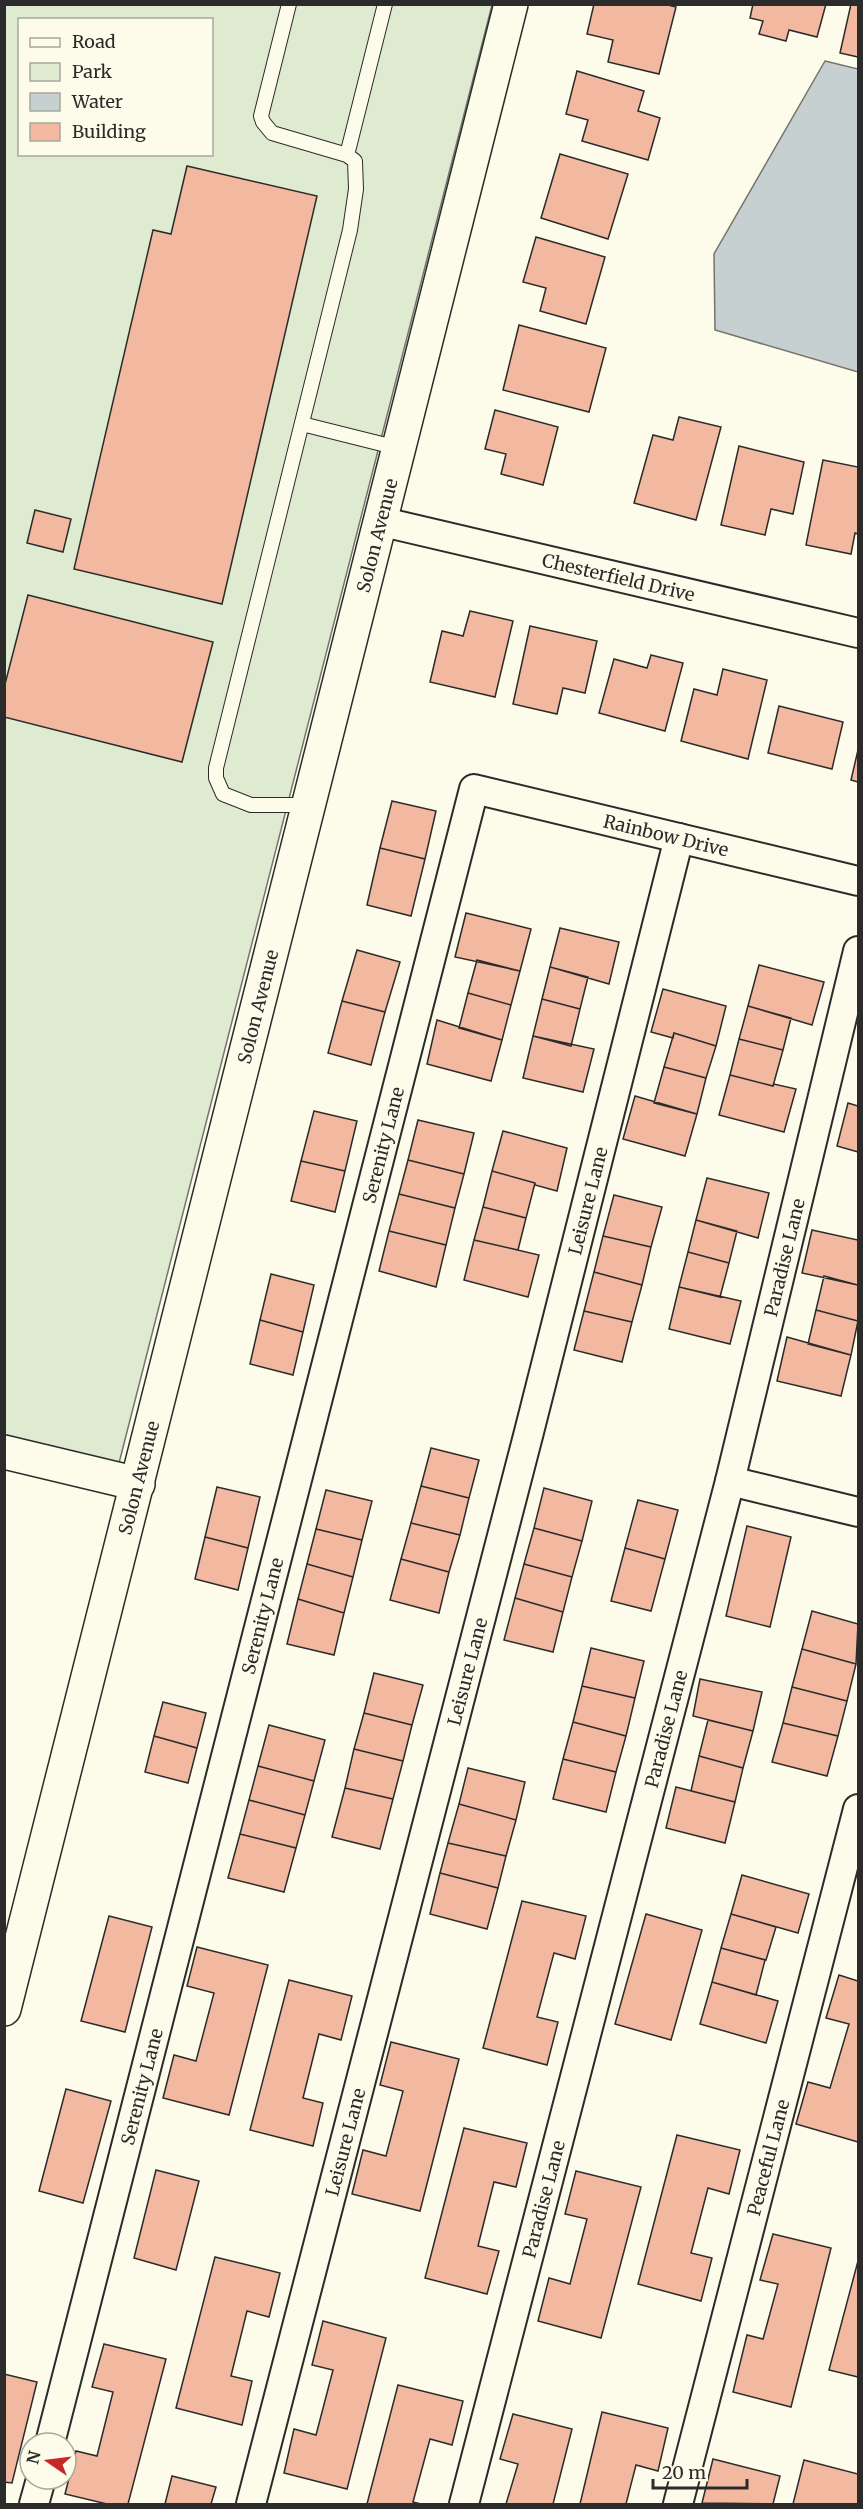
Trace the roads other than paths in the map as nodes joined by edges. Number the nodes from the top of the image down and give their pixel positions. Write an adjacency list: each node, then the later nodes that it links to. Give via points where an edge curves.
1 (289, 4): 4 (lane, via 261,116 263,122 272,133)
2 (385, 4): 4 (lane)
3 (511, 4): 6 (street, Solon Avenue)
4 (347, 155): 5 (lane, via 355,161 356,169 350,230)
5 (302, 424): 6 (lane); 10 (lane, via 216,778 223,794 251,805)
6 (398, 448): 7 (street, Solon Avenue)
7 (379, 521): 8 (street, Chesterfield Drive); 10 (street, Solon Avenue)
8 (858, 633)
9 (474, 789): 11 (street, Rainbow Drive); 20 (street, Serenity Lane)
10 (308, 805): 16 (street, Solon Avenue)
11 (679, 838): 12 (street, Rainbow Drive); 21 (street, Leisure Lane)
12 (858, 881)
13 (858, 951): 15 (street, Paradise Lane)
14 (4, 1452): 16 (street)
15 (730, 1481): 17 (street); 22 (street, Paradise Lane)
16 (138, 1484): 19 (street, Solon Avenue)
17 (858, 1512)
18 (858, 1809): 23 (street, Peaceful Lane)
19 (4, 2009)
20 (53, 2431)
21 (251, 2505)
22 (464, 2505)
23 (678, 2505)

